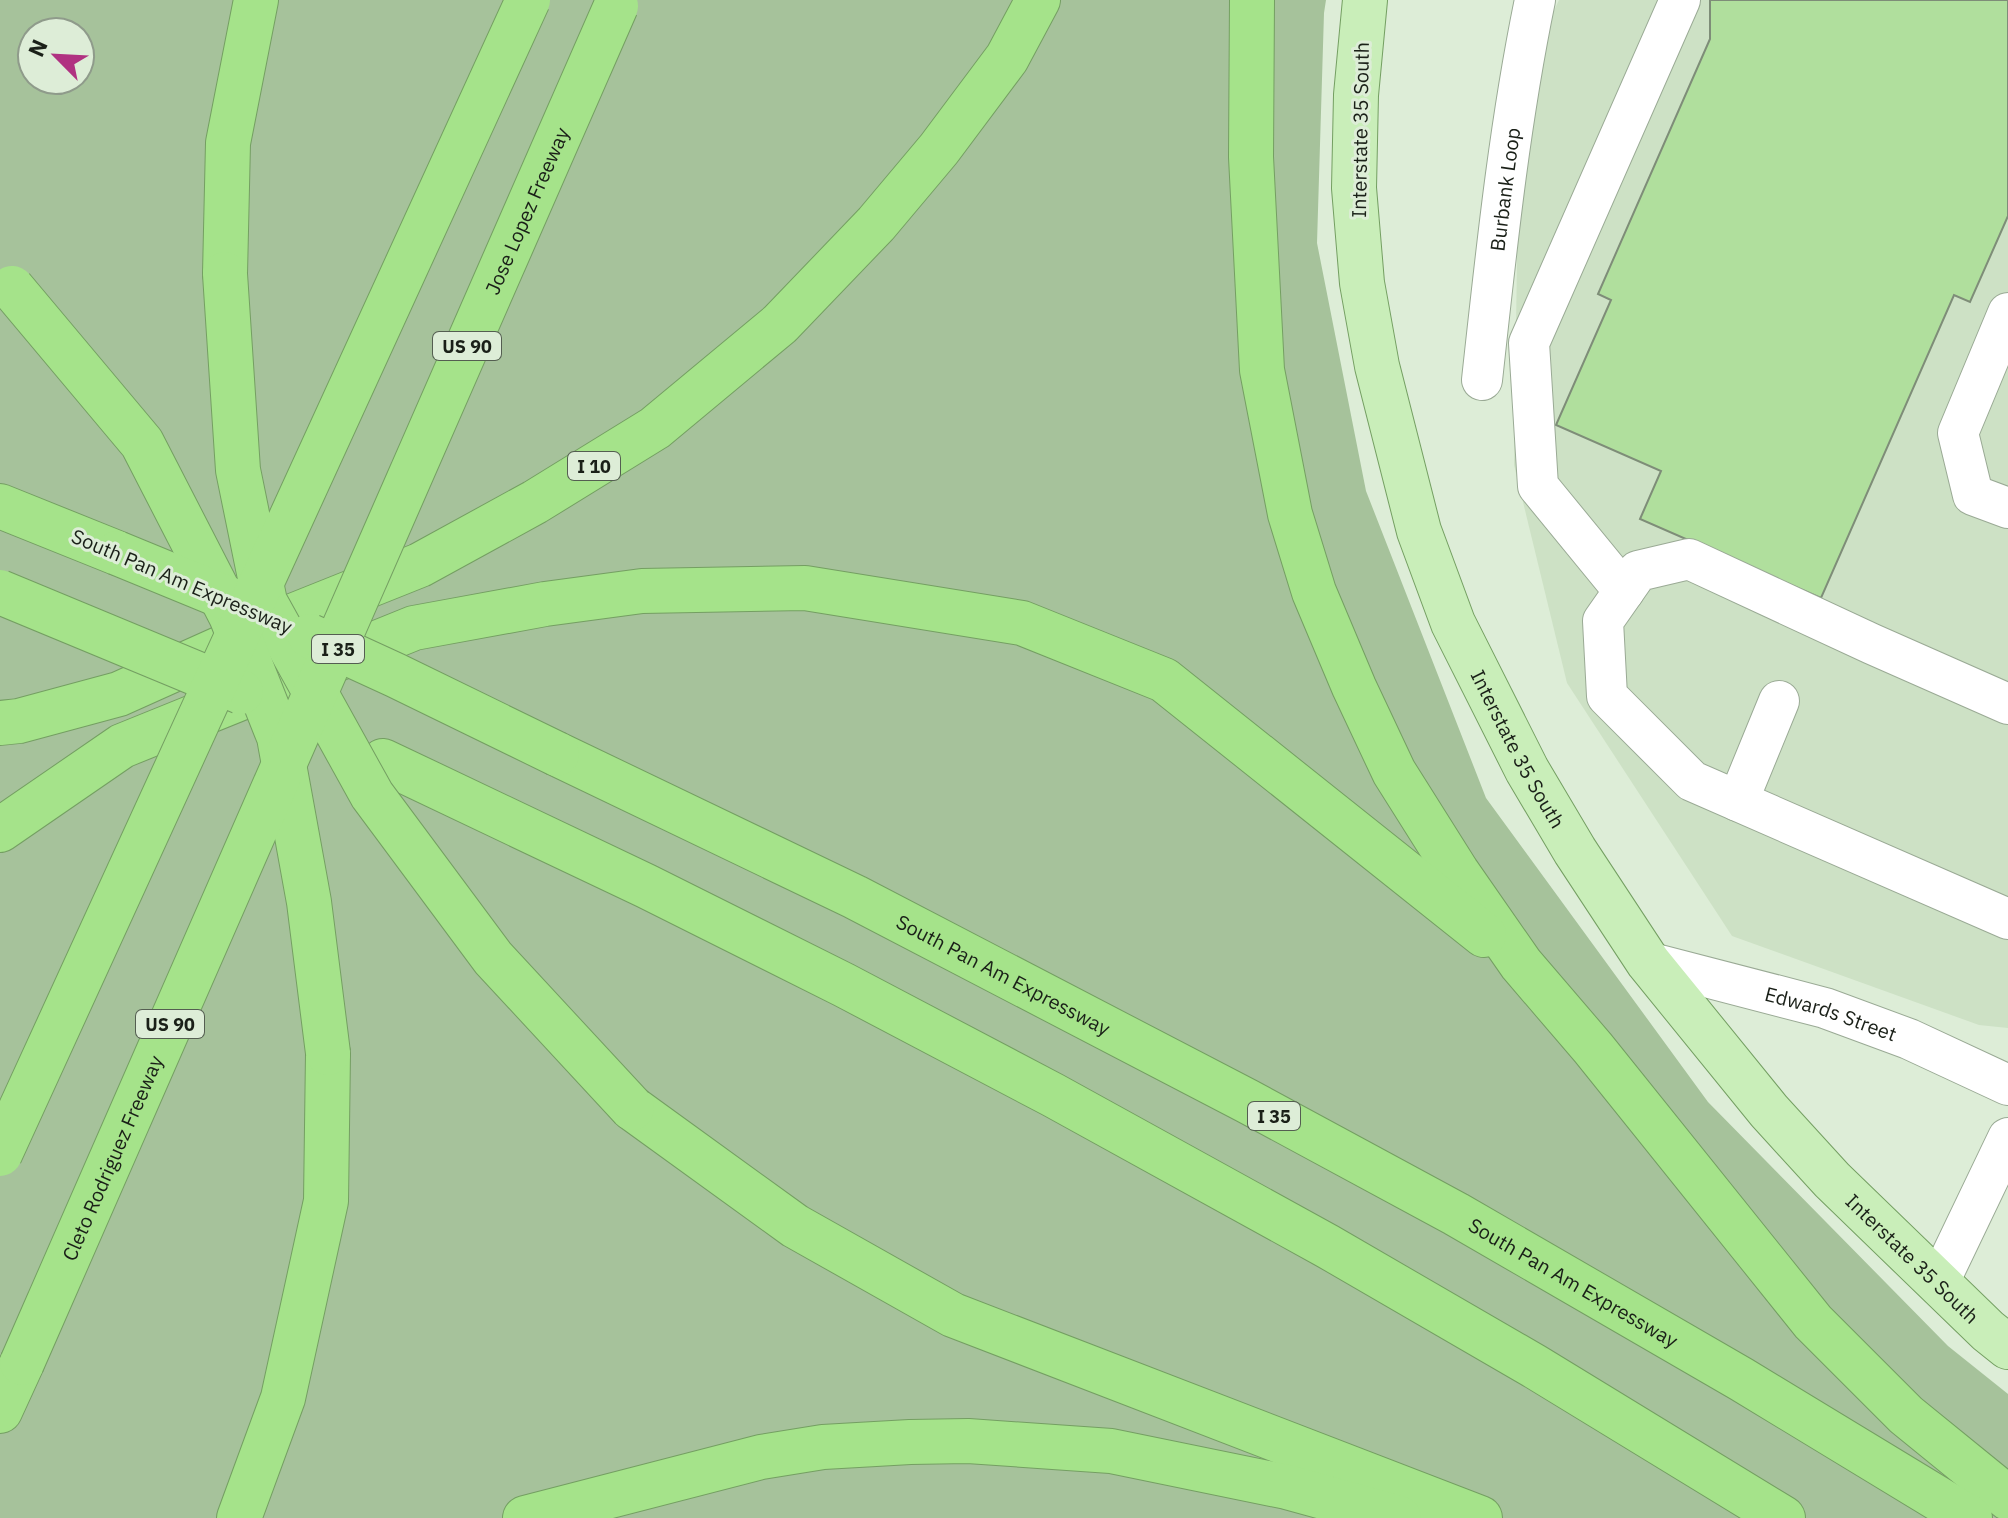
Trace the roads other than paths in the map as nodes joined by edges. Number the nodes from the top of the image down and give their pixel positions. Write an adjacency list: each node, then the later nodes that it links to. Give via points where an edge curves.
1 (256, 0): 35 (highway, bridge, via 228,143 225,274 238,470 265,602 372,795 493,958 632,1108 795,1226 953,1315)
2 (528, 0): 27 (highway, bridge)
3 (1038, 0): 19 (highway, I 10, via 1007,58 876,224 780,324 655,428 420,565 119,694)
4 (1252, 0): 24 (highway, via 1251,157 1262,370 1290,514 1319,603 1394,772)
5 (1365, 0): 23 (main road, Interstate 35 South, via 1354,188 1362,283 1419,531 1453,623 1527,770)
6 (1535, 0): 11 (street, Burbank Loop, via 1499,225)
7 (1680, 0): 14 (street, via 1529,343 1538,486)
8 (618, 3): 16 (highway, Jose Lopez Freeway / US 90, bridge)
9 (6, 283): 32 (highway, bridge, via 142,443 231,616 279,737 309,902 328,1053 326,1201 283,1398)
10 (2008, 313): 13 (street, via 1958,433 1973,495)
11 (1482, 380)
12 (0, 506): 37 (highway, South Pan Am Expressway / I 35, bridge, via 214,592 855,897 1442,1206)
13 (2008, 508)
14 (1624, 591): 18 (street, via 1638,571 1689,559); 20 (street, via 1603,621 1607,696 1692,781)
15 (0, 592): 36 (highway, bridge, via 240,692 844,985 1314,1238)
16 (319, 685): 30 (highway, Cleto Rodriguez Freeway / US 90, bridge)
17 (1779, 701): 20 (street)
18 (2008, 704)
19 (0, 723)
20 (1738, 801): 22 (street)
21 (0, 830): 24 (highway, via 122,746 414,628 642,591 805,588 1022,623 1164,680)
22 (2008, 919)
23 (1648, 962): 25 (street, Edwards Street, via 1825,1008 1909,1039); 28 (main road, Interstate 35 South, via 1769,1111)
24 (1521, 964): 31 (highway, via 1813,1322 1906,1415)
25 (2008, 1085)
26 (2008, 1138): 28 (street)
27 (0, 1154)
28 (1938, 1284): 29 (main road, Interstate 35 South)
29 (2008, 1347)
30 (0, 1411)
31 (2008, 1498)
32 (239, 1518)
33 (525, 1518): 34 (highway, via 761,1457 823,1447 968,1441 1111,1451 1287,1487)
34 (1399, 1518)
35 (1480, 1518)
36 (1783, 1518)
37 (1970, 1518)

